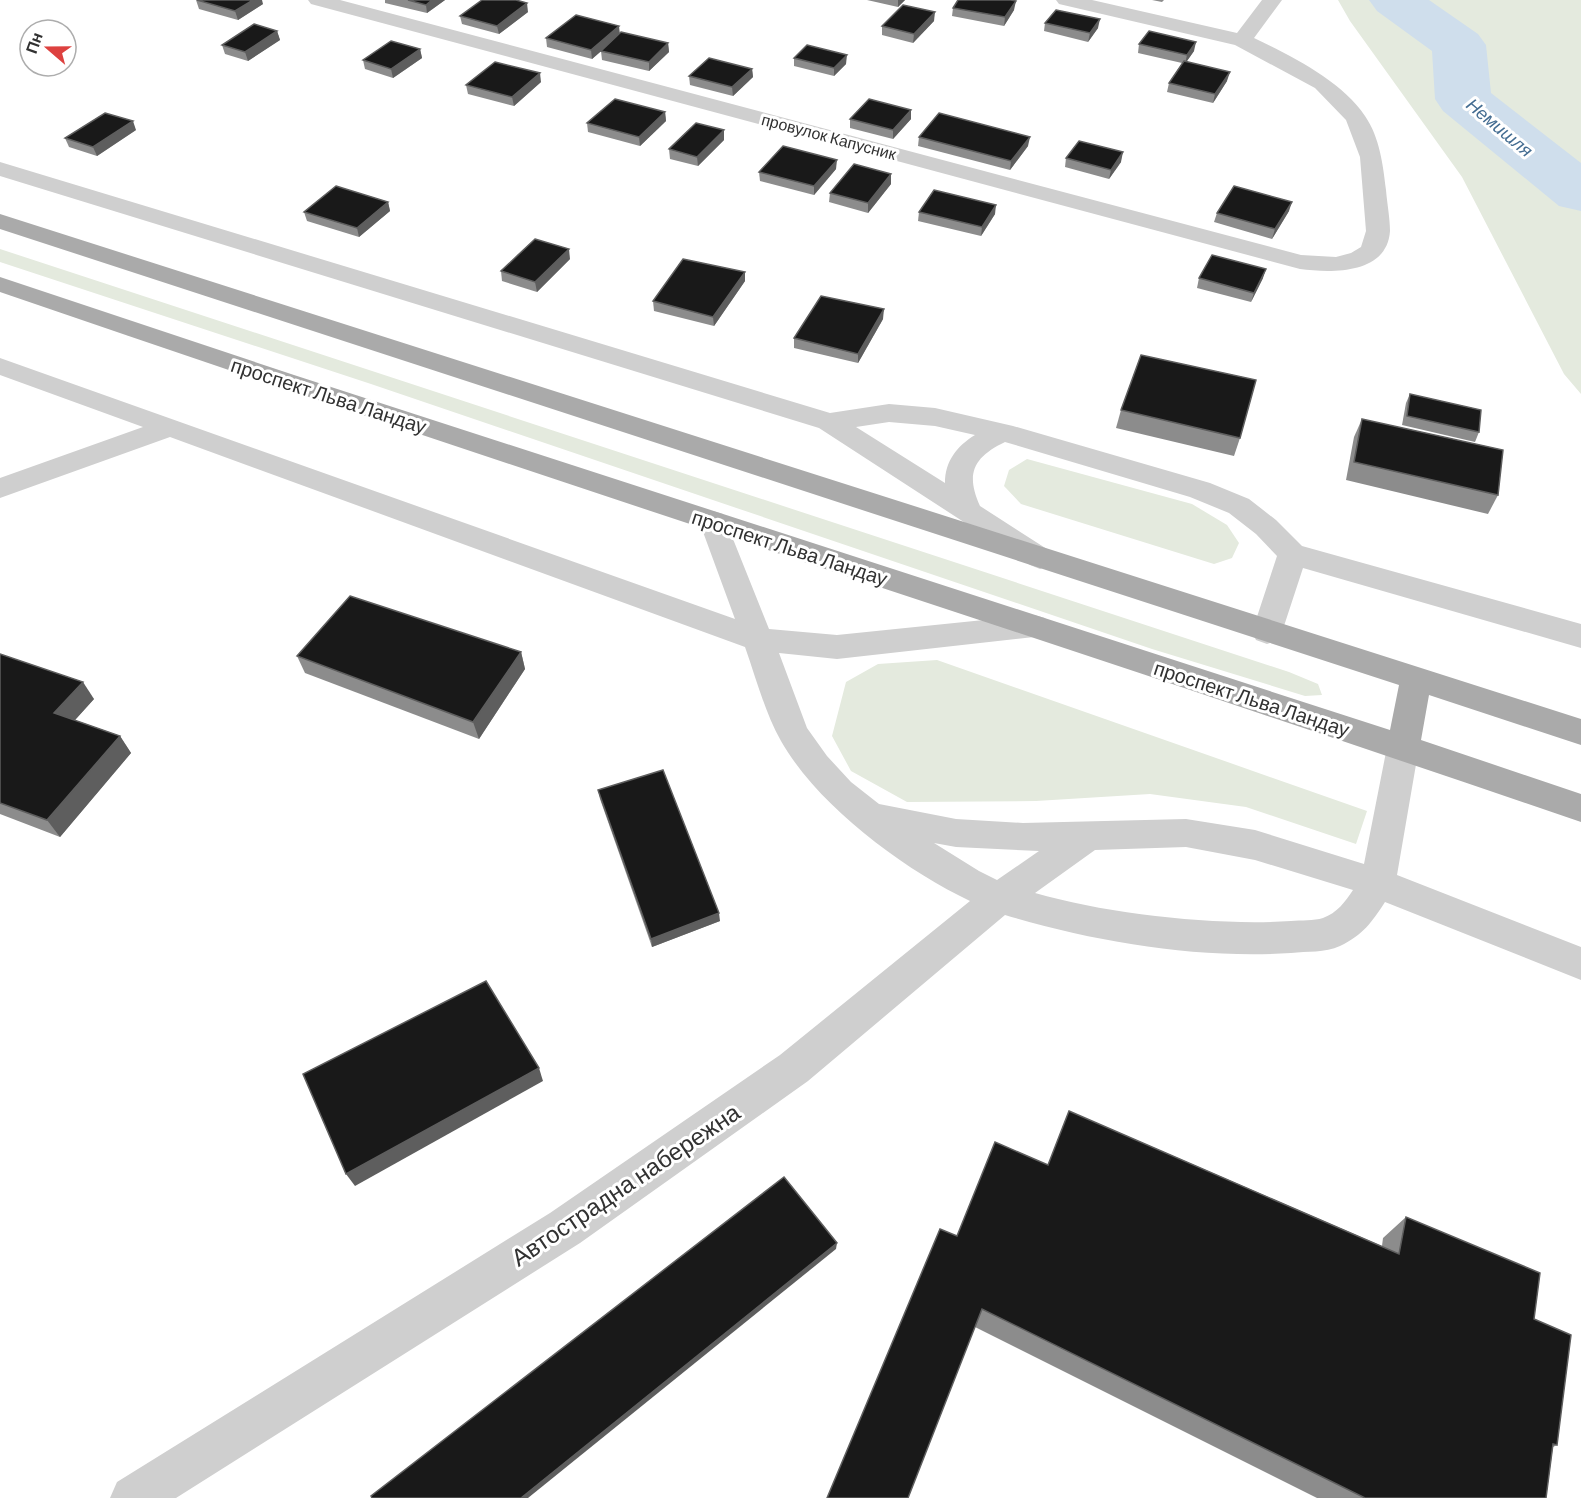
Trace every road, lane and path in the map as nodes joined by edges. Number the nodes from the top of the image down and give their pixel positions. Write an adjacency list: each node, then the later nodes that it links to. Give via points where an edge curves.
1 (318, 0): 4 (street, провулок Капусник, via 1300,262 1341,264 1358,260 1377,243 1371,157 1356,118 1322,84)
2 (1066, 0): 4 (street)
3 (1272, 0): 4 (street)
4 (1242, 40)
5 (0, 169): 9 (street)
6 (0, 221): 16 (main road)
7 (0, 285): 14 (main road, проспект Льва Ландау)
8 (0, 366): 10 (street)
9 (829, 423): 11 (street, via 889,413 935,417); 13 (street)
10 (171, 427): 12 (street); 20 (street)
11 (1003, 432): 13 (street, via 965,454 959,466 960,495); 15 (street, via 1200,490 1239,506)
12 (0, 488)
13 (969, 513): 16 (street)
14 (713, 521): 17 (main road, проспект Льва Ландау); 20 (street)
15 (1292, 554): 18 (street); 19 (street)
16 (1040, 558): 18 (main road)
17 (1034, 626): 20 (street, via 837,646); 23 (main road, проспект Льва Ландау)
18 (1267, 632): 21 (main road)
19 (1581, 636)
20 (759, 640): 25 (street, via 793,733 839,792)
21 (1416, 679): 22 (main road); 23 (main road)
22 (1581, 732)
23 (1403, 747): 24 (main road, проспект Льва Ландау); 27 (street)
24 (1581, 808)
25 (871, 817): 26 (street, via 956,833 1023,837); 28 (street, via 932,862)
26 (1089, 834): 27 (street, via 1186,833 1255,845); 28 (street, Автострадна набережна)
27 (1378, 882): 28 (street, via 1355,917 1328,934 1255,939 1146,930 1057,915); 29 (street)
28 (1000, 898): 30 (street, Автострадна набережна, via 794,1068 565,1228)
29 (1581, 964)
30 (133, 1498)

